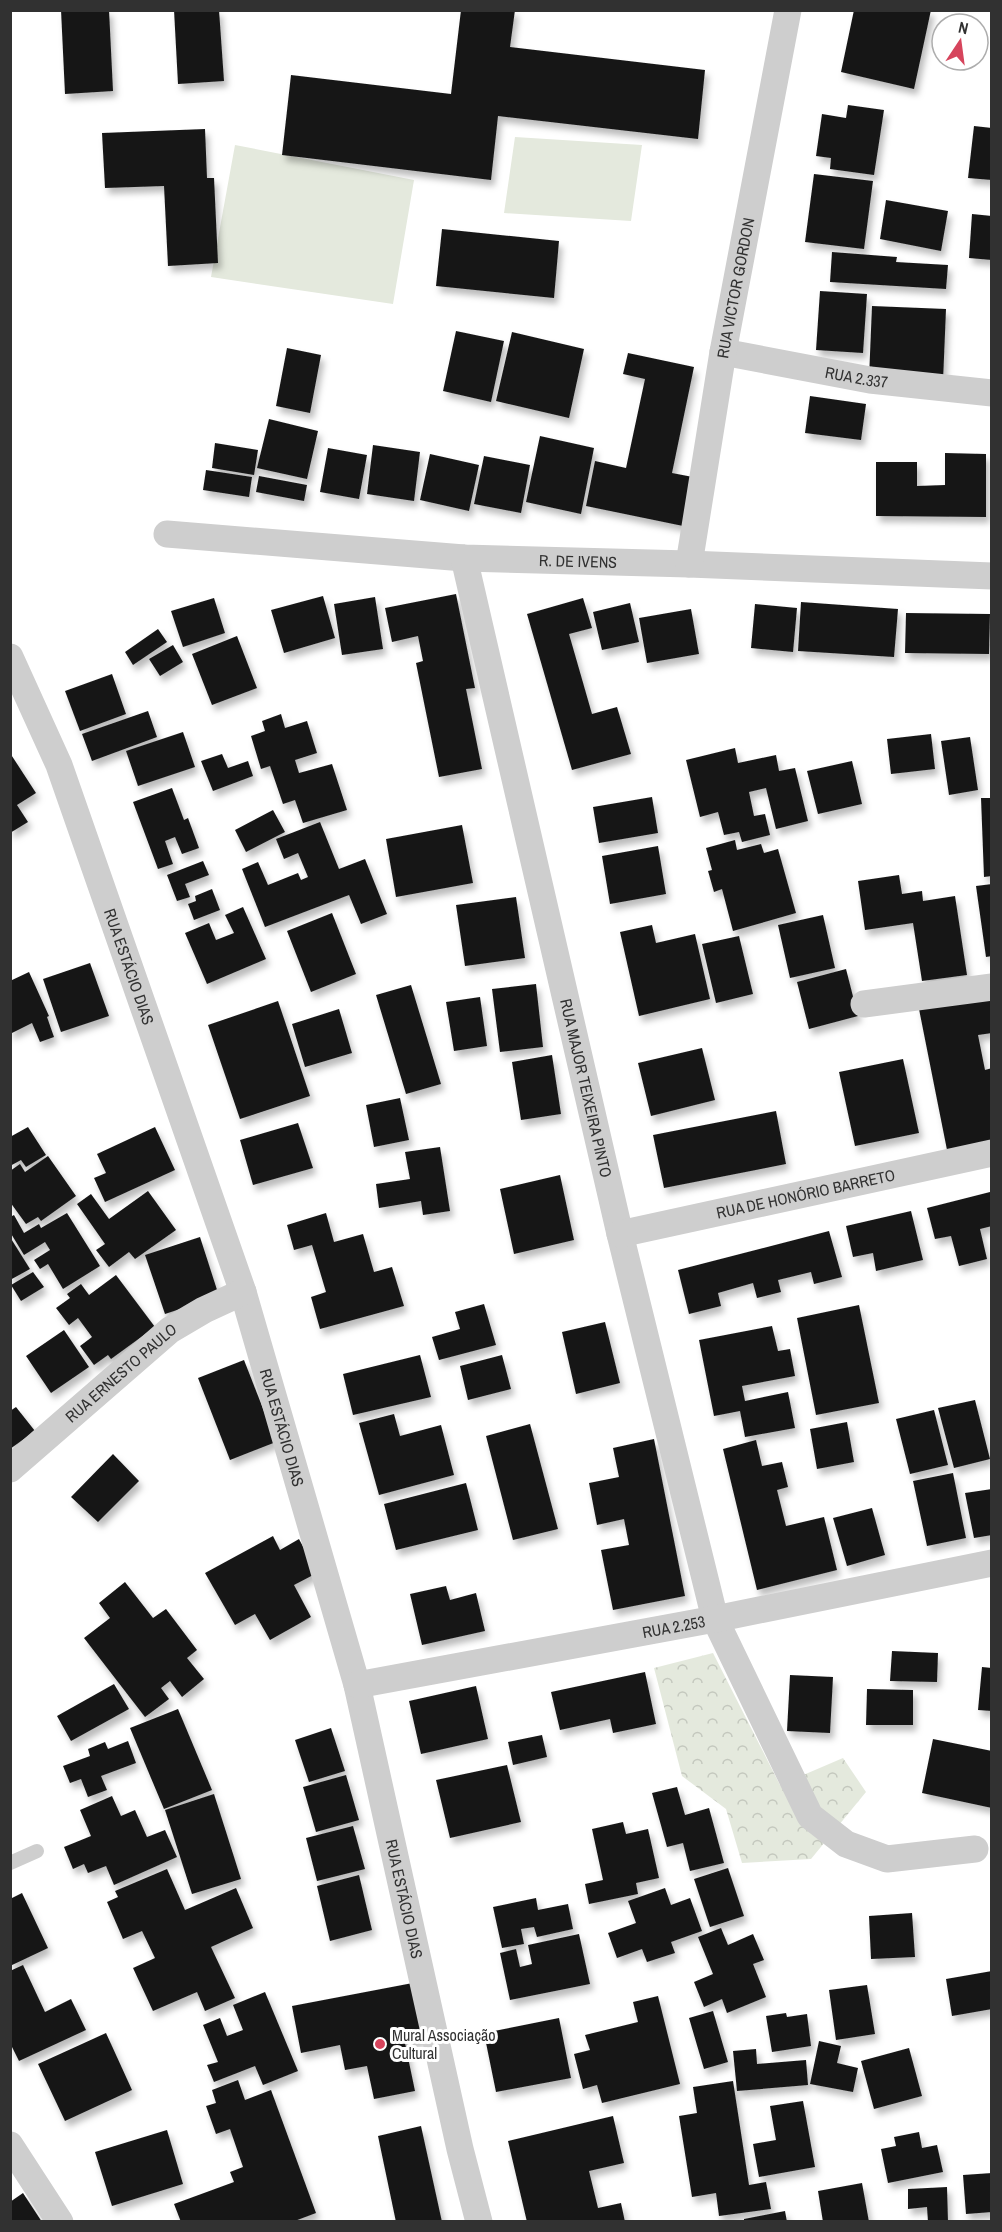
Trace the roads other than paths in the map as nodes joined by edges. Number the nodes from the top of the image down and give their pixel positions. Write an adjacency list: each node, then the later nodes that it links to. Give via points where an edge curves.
1 (788, 10): 2 (street, RUA VICTOR GORDON)
2 (723, 352): 3 (street, RUA 2.337, via 870,380); 6 (street, RUA VICTOR GORDON)
3 (992, 393)
4 (167, 534): 5 (street, R. DE IVENS)
5 (464, 558): 6 (street, R. DE IVENS); 12 (street, RUA MAJOR TEIXEIRA PINTO)
6 (689, 564): 7 (street, R. DE IVENS)
7 (992, 576)
8 (10, 657): 13 (street, RUA ESTÁCIO DIAS, via 59,765)
9 (992, 987): 10 (street)
10 (864, 1004)
11 (992, 1153): 12 (street, RUA DE HONÓRIO BARRETO)
12 (620, 1234): 16 (street, RUA MAJOR TEIXEIRA PINTO)
13 (243, 1292): 14 (street, RUA ERNESTO PAULO, via 170,1330); 17 (street, RUA ESTÁCIO DIAS)
14 (10, 1469)
15 (992, 1563): 16 (street, RUA 2.253)
16 (715, 1619): 17 (street, RUA 2.253); 18 (street, RUA MAJOR TEIXEIRA PINTO, via 810,1816 846,1844 887,1859)
17 (357, 1685): 23 (street, RUA ESTÁCIO DIAS)
18 (975, 1849)
19 (37, 1851): 20 (lane)
20 (10, 1863)
21 (10, 2145): 22 (street)
22 (60, 2222)
23 (479, 2222)

